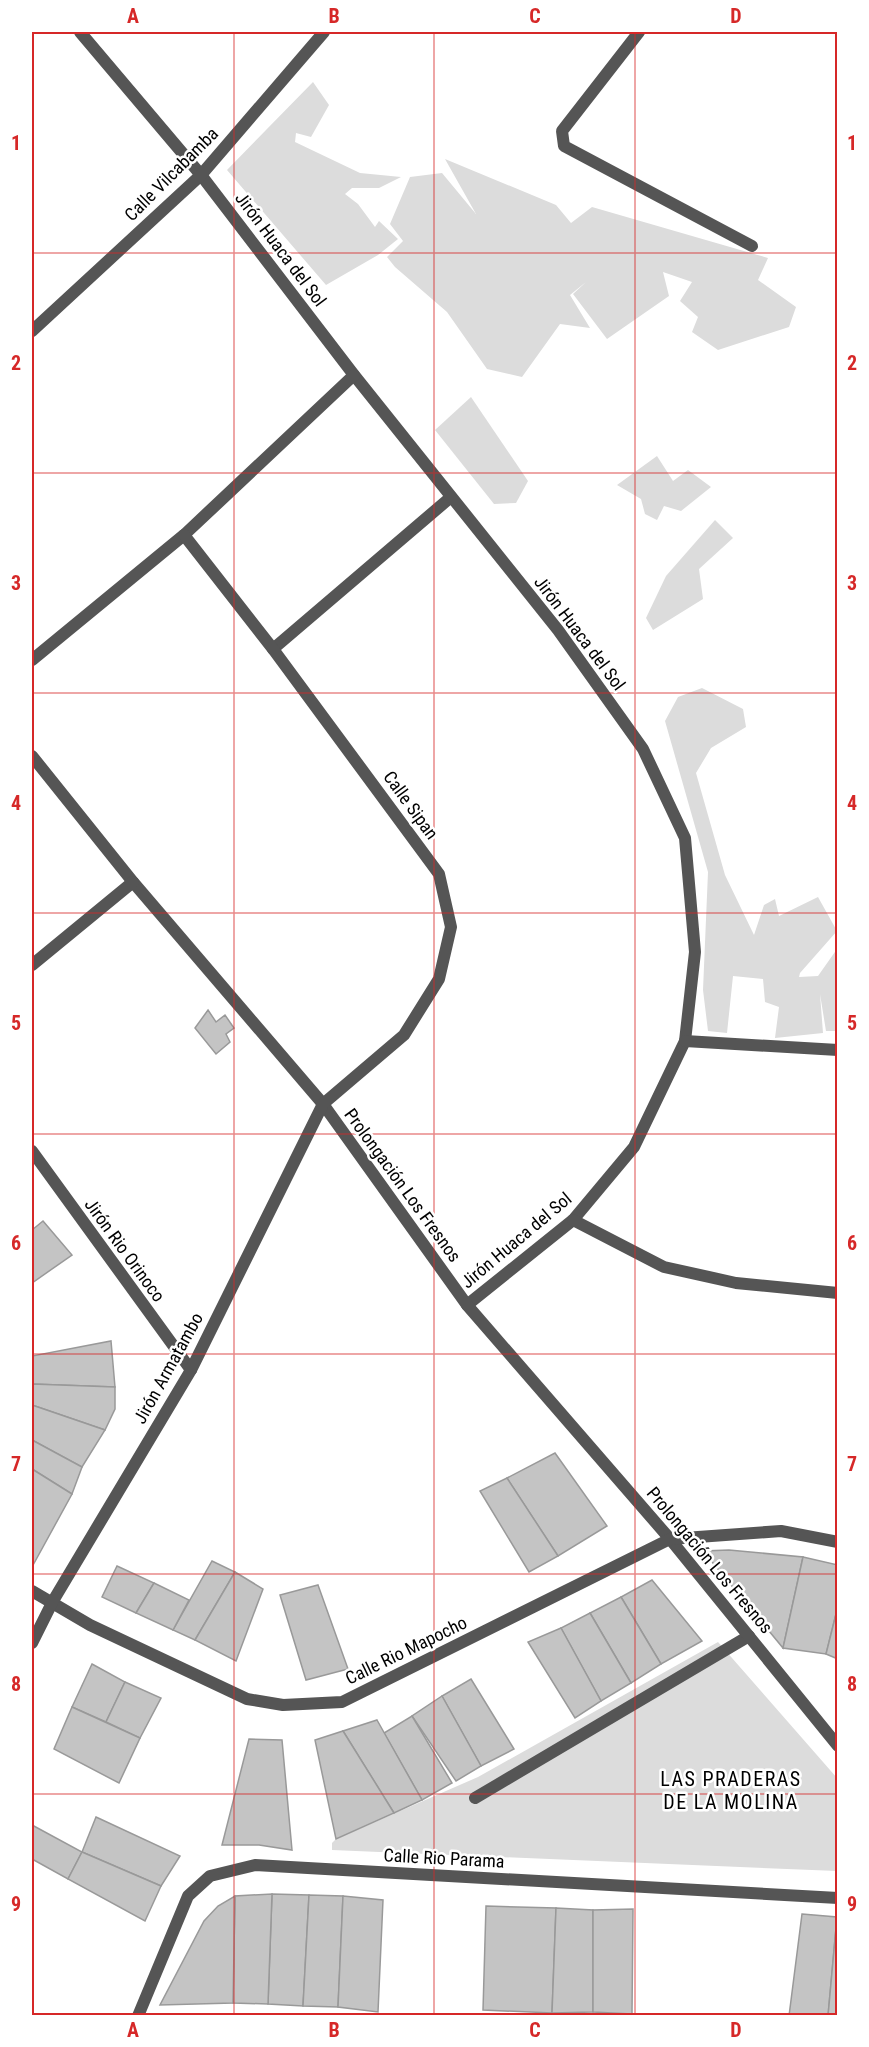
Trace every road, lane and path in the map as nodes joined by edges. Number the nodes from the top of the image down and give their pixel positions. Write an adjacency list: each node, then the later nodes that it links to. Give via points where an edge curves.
1 (80, 32): 4 (street, Jirón Huaca del Sol)
2 (324, 32): 4 (street, Calle Vilcabamba)
3 (639, 32): 5 (street, via 562,131 564,146)
4 (201, 175): 6 (street, Calle Vilcabamba); 7 (street, Jirón Huaca del Sol)
5 (752, 246)
6 (32, 331)
7 (354, 375): 8 (street, Jirón Huaca del Sol); 9 (street)
8 (451, 497): 10 (street); 15 (street, Jirón Huaca del Sol, via 558,630 643,749 685,838 696,952)
9 (184, 535): 10 (street, Calle Sipan); 11 (street)
10 (273, 649): 17 (street, Calle Sipan, via 439,874 451,927 439,979 404,1035)
11 (32, 660)
12 (32, 756): 13 (street, Prolongación Los Fresnos)
13 (133, 882): 14 (street); 17 (street, Prolongación Los Fresnos)
14 (32, 964)
15 (685, 1041): 16 (street); 19 (street, Jirón Huaca del Sol, via 634,1146)
16 (837, 1050)
17 (323, 1104): 21 (street, Prolongación Los Fresnos); 22 (street, Jirón Armatambo)
18 (32, 1151): 22 (street, Jirón Rio Orinoco)
19 (573, 1220): 20 (street, via 664,1267 736,1283); 21 (street, Jirón Huaca del Sol)
20 (837, 1293)
21 (467, 1305): 23 (street, Prolongación Los Fresnos)
22 (190, 1370): 26 (street, Jirón Armatambo)
23 (670, 1539): 24 (street, via 782,1531); 26 (street, Calle Rio Mapocho, via 342,1702 284,1705 247,1699 90,1625); 27 (street, Prolongación Los Fresnos)
24 (837, 1542)
25 (32, 1591): 26 (street, Calle Rio Mapocho)
26 (53, 1601): 28 (street, Jirón Armatambo)
27 (749, 1635): 29 (street, Prolongación Los Fresnos); 30 (street)
28 (32, 1643)
29 (837, 1746)
30 (475, 1798)
31 (837, 1898): 32 (street, Calle Rio Parama, via 255,1865 210,1876 188,1896)
32 (138, 2016)

